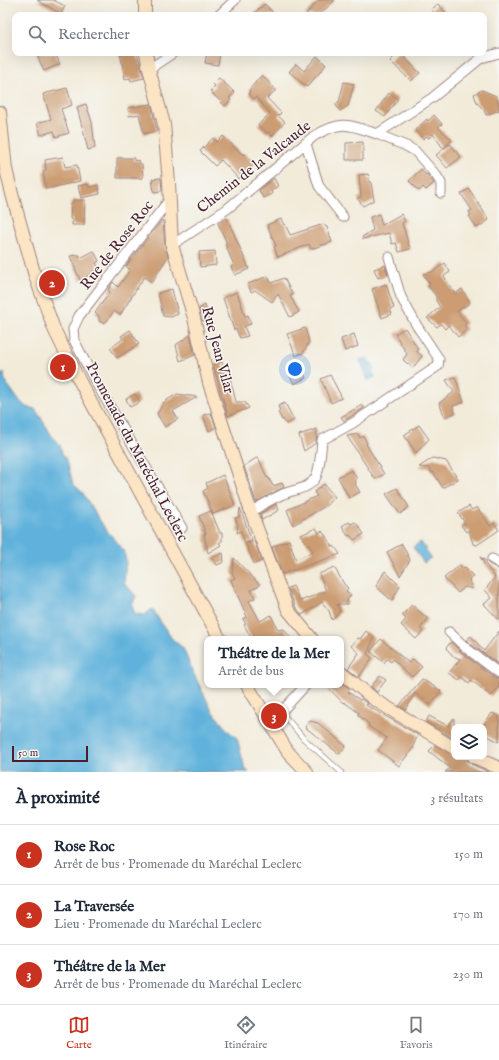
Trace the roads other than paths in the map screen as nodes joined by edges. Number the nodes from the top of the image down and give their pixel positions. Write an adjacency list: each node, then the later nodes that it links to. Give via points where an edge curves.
1 (145, 0): 3 (street)
2 (235, 0): 4 (street)
3 (145, 12)
4 (222, 12)
5 (499, 52): 10 (street, via 481,58 432,98)
6 (147, 56): 8 (street, Rue Jean Vilar)
7 (168, 56): 8 (street)
8 (149, 69): 13 (street, Rue Jean Vilar, via 164,124)
9 (0, 112): 18 (street, Promenade du Maréchal Leclerc, via 6,169 35,276 54,329)
10 (377, 134): 11 (street, Chemin de la Valcaude, via 341,124 314,136); 12 (street, Chemin de la Valcaude, via 415,151 441,183)
11 (306, 144): 14 (street, via 319,186); 15 (street, Chemin de la Valcaude, via 227,209)
12 (441, 193)
13 (170, 200): 15 (street, Rue Jean Vilar); 17 (street, Rue de Rose Roc, via 79,316 73,328 74,340)
14 (343, 217)
15 (172, 245): 19 (street, Rue Jean Vilar, via 210,383)
16 (389, 257): 19 (street, via 401,297 439,359 438,366 353,423 322,440 317,475 313,482 281,495)
17 (96, 383): 18 (street); 20 (street, Rue de Rose Roc)
18 (84, 389): 22 (street, Promenade du Maréchal Leclerc)
19 (251, 512): 23 (street, Rue Jean Vilar, via 288,610)
20 (182, 528)
21 (449, 632): 24 (street)
22 (218, 636)
23 (310, 636)
24 (499, 673)
25 (344, 674): 29 (street, via 375,700)
26 (249, 688): 32 (street, via 288,752)
27 (303, 688): 28 (street)
28 (282, 712): 33 (lane, via 304,739)
29 (451, 746)
30 (481, 760): 31 (street)
31 (499, 768)
32 (307, 772)
33 (341, 772)

